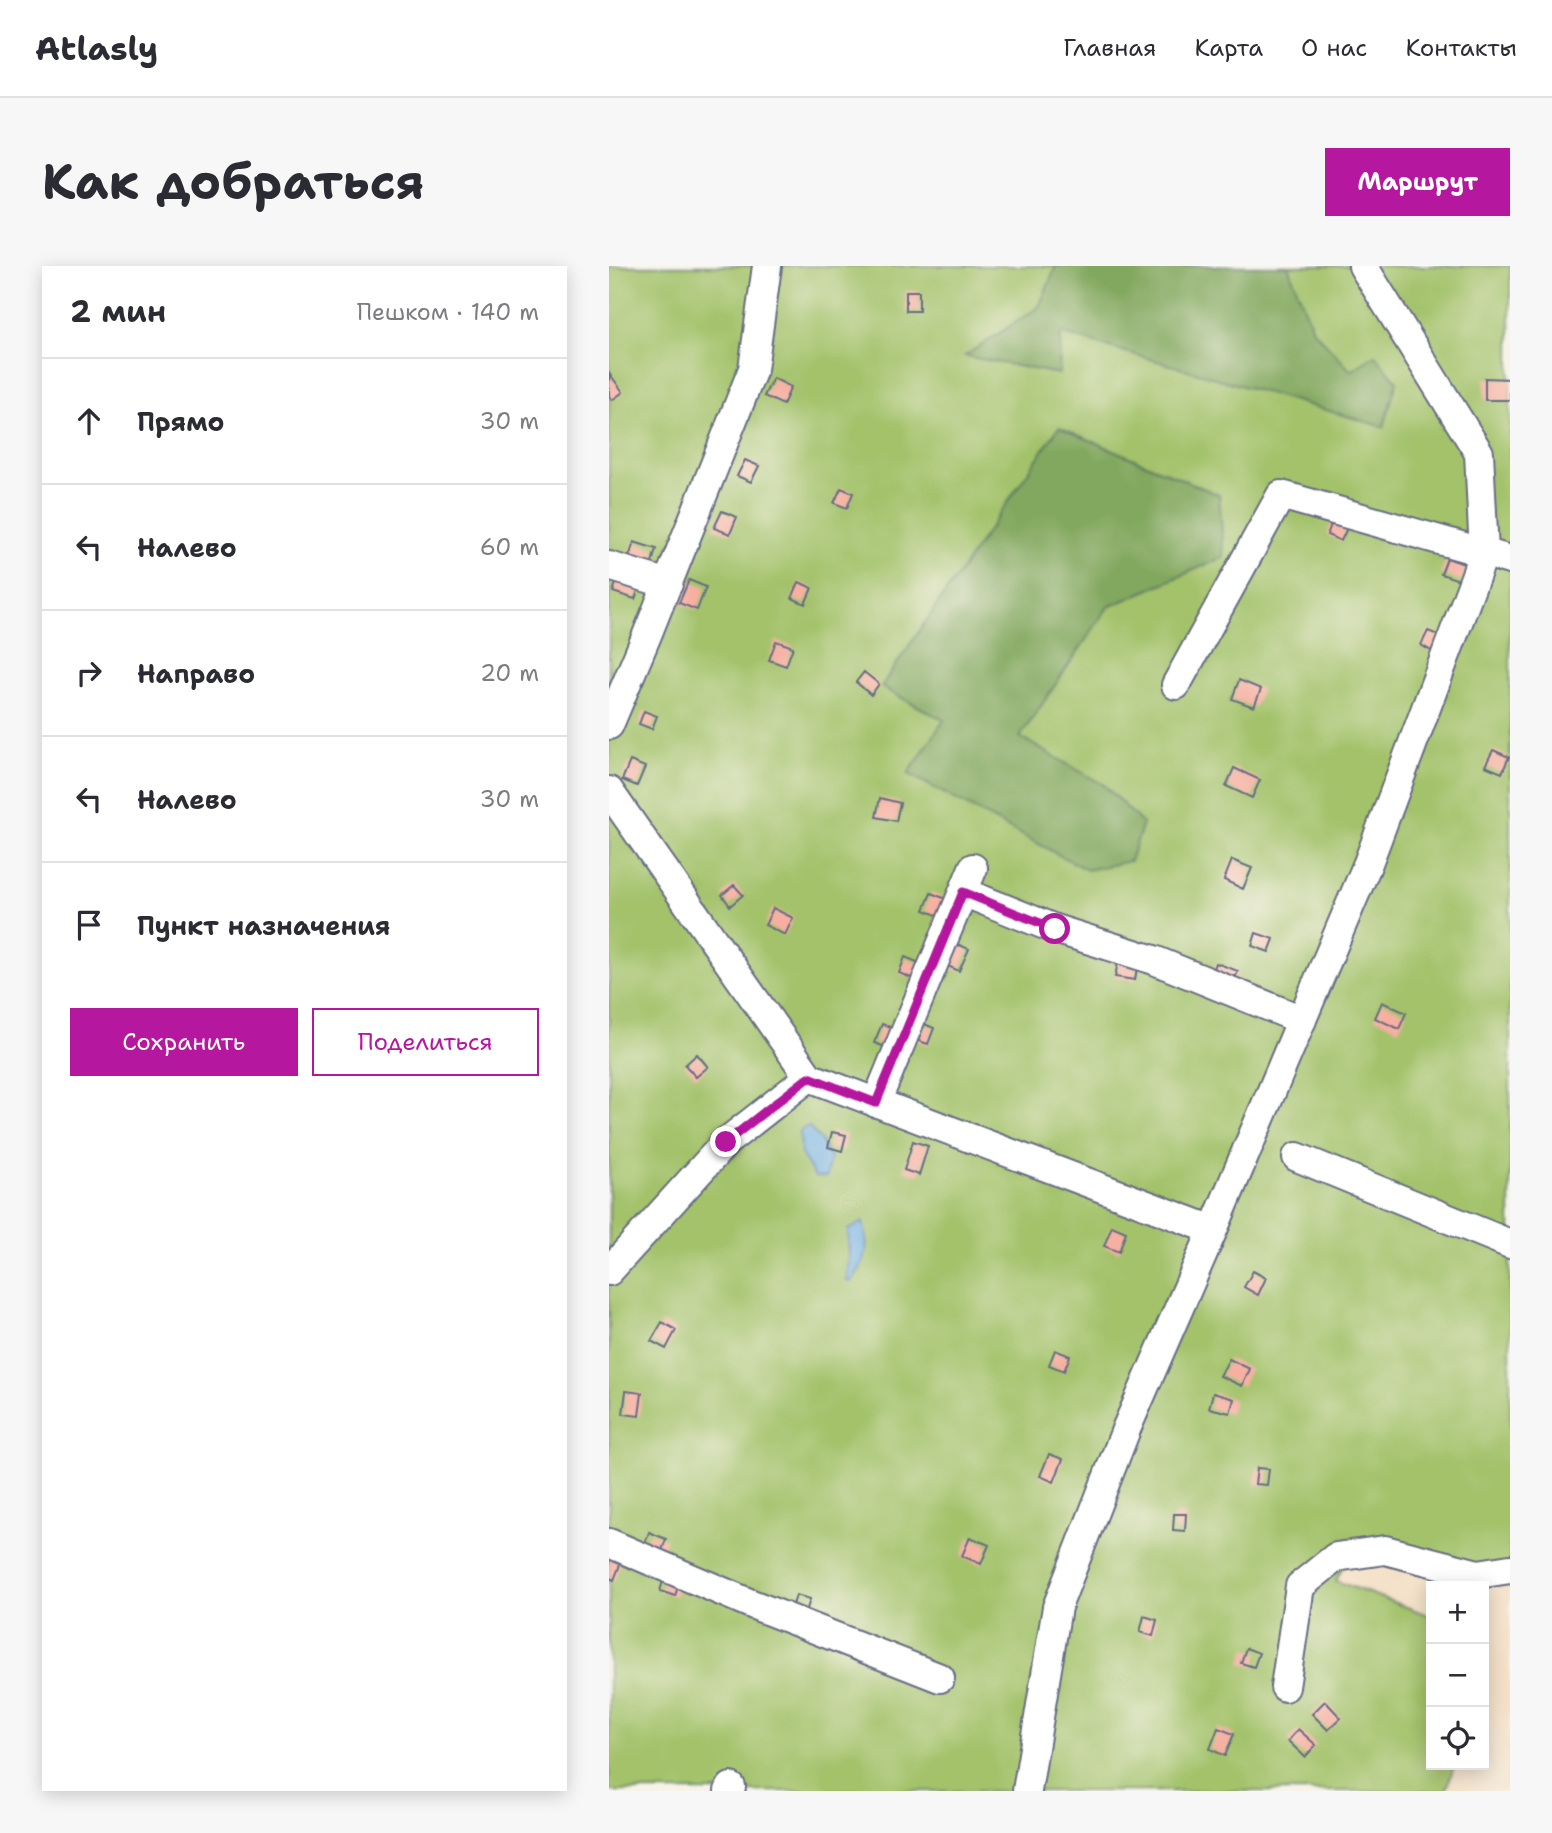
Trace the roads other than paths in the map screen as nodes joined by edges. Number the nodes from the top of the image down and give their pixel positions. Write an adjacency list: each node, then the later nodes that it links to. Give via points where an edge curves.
1 (767, 266): 5 (lane, via 753,369)
2 (1363, 266): 3 (lane, via 1479,453)
3 (1497, 557): 6 (lane, via 1281,495); 9 (lane)
4 (609, 566): 5 (lane)
5 (668, 584): 7 (lane)
6 (1176, 685)
7 (609, 725)
8 (609, 791): 10 (lane)
9 (1302, 1020): 11 (lane, via 1154,960 1055,929 968,880); 13 (lane)
10 (809, 1077): 11 (lane); 15 (lane, via 726,1142)
11 (876, 1103): 13 (lane)
12 (1297, 1157): 14 (lane)
13 (1213, 1230): 20 (lane, via 1127,1427 1057,1608)
14 (1510, 1244)
15 (609, 1271)
16 (609, 1544): 18 (lane)
17 (1510, 1569): 19 (lane, via 1478,1574 1385,1550 1336,1557 1300,1586)
18 (940, 1678)
19 (1285, 1687)
20 (1027, 1791)

